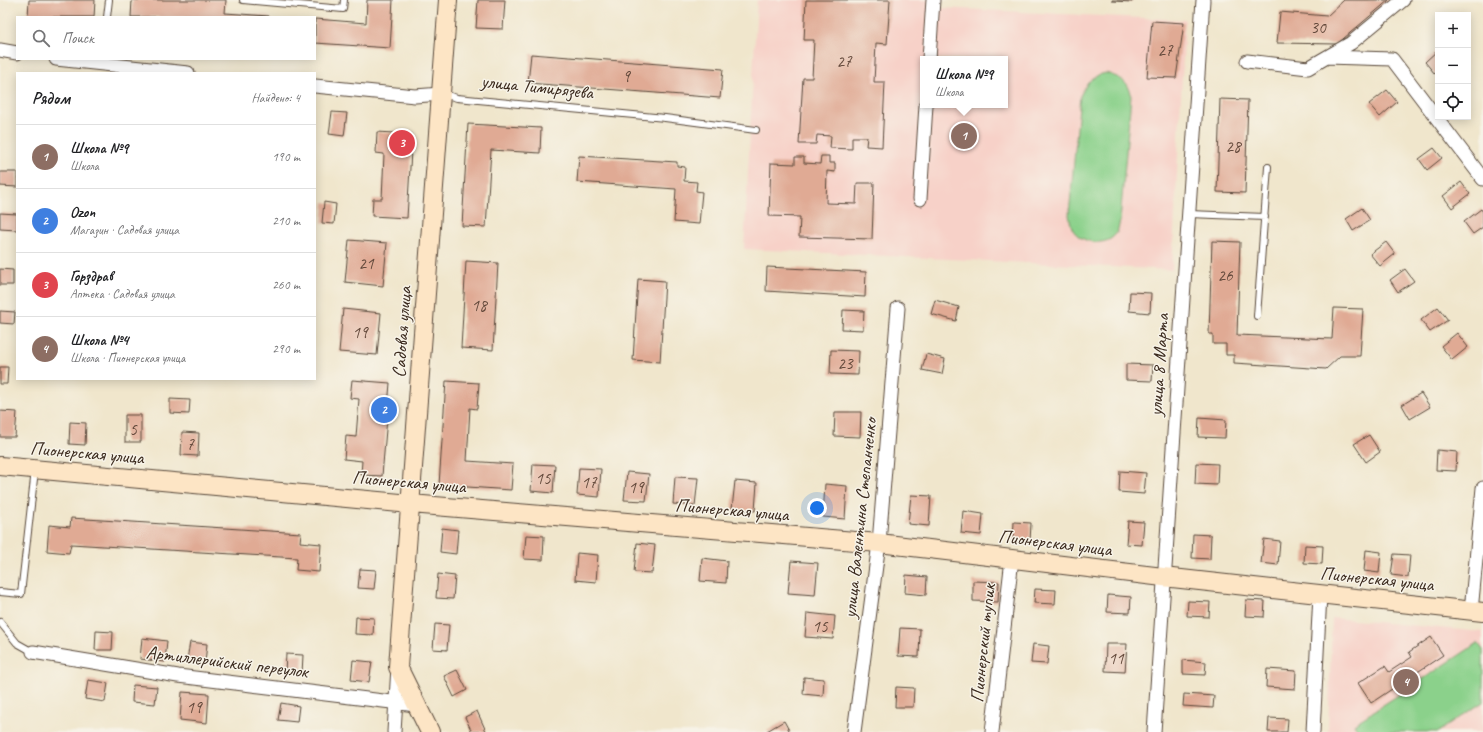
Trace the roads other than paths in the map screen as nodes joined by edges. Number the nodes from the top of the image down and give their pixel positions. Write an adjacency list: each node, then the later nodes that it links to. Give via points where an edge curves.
1 (109, 0): 9 (lane)
2 (243, 0): 8 (lane)
3 (344, 0): 8 (lane, via 343,9)
4 (448, 0): 19 (street, Садовая улица)
5 (933, 0): 12 (street)
6 (1203, 0): 25 (street, улица 8 Марта)
7 (1403, 0): 13 (street, via 1351,43)
8 (260, 1)
9 (107, 16)
10 (0, 50): 11 (street)
11 (16, 53)
12 (929, 56)
13 (1327, 57): 15 (street, via 1308,68); 23 (street, via 1392,59)
14 (71, 60): 16 (street)
15 (1247, 61)
16 (100, 62): 17 (street)
17 (180, 72)
18 (316, 86): 19 (street, улица Тимирязева, via 415,96)
19 (441, 94): 21 (lane, улица Тимирязева, via 457,98 665,118); 32 (street, Садовая улица)
20 (926, 108): 24 (street)
21 (756, 130)
22 (1268, 167): 26 (lane)
23 (1483, 179)
24 (920, 199)
25 (1188, 214): 26 (lane); 35 (street, улица 8 Марта)
26 (1265, 217): 28 (lane)
27 (898, 308): 33 (street, улица Валентина Степанченко)
28 (1257, 316)
29 (0, 466): 30 (street, Пионерская улица)
30 (35, 469): 32 (street, Пионерская улица); 36 (lane, via 21,594)
31 (1483, 488): 38 (street)
32 (411, 504): 33 (street, Пионерская улица); 41 (street, Садовая улица)
33 (879, 543): 34 (street, Пионерская улица); 46 (street, улица Валентина Степанченко)
34 (1012, 559): 35 (street, Пионерская улица); 47 (street, Пионерский тупик)
35 (1163, 577): 37 (street, Пионерская улица); 48 (street, улица 8 Марта)
36 (0, 592)
37 (1320, 594): 38 (street, Пионерская улица); 49 (street)
38 (1477, 611)
39 (0, 622): 40 (lane, via 17,643)
40 (33, 652): 42 (street, Артиллерийский переулок, via 178,676)
41 (398, 667): 42 (street); 43 (street)
42 (396, 703): 43 (street, Артиллерийский переулок); 44 (street)
43 (416, 705): 45 (street)
44 (394, 732)
45 (430, 732)
46 (854, 732)
47 (992, 732)
48 (1154, 732)
49 (1313, 732)

